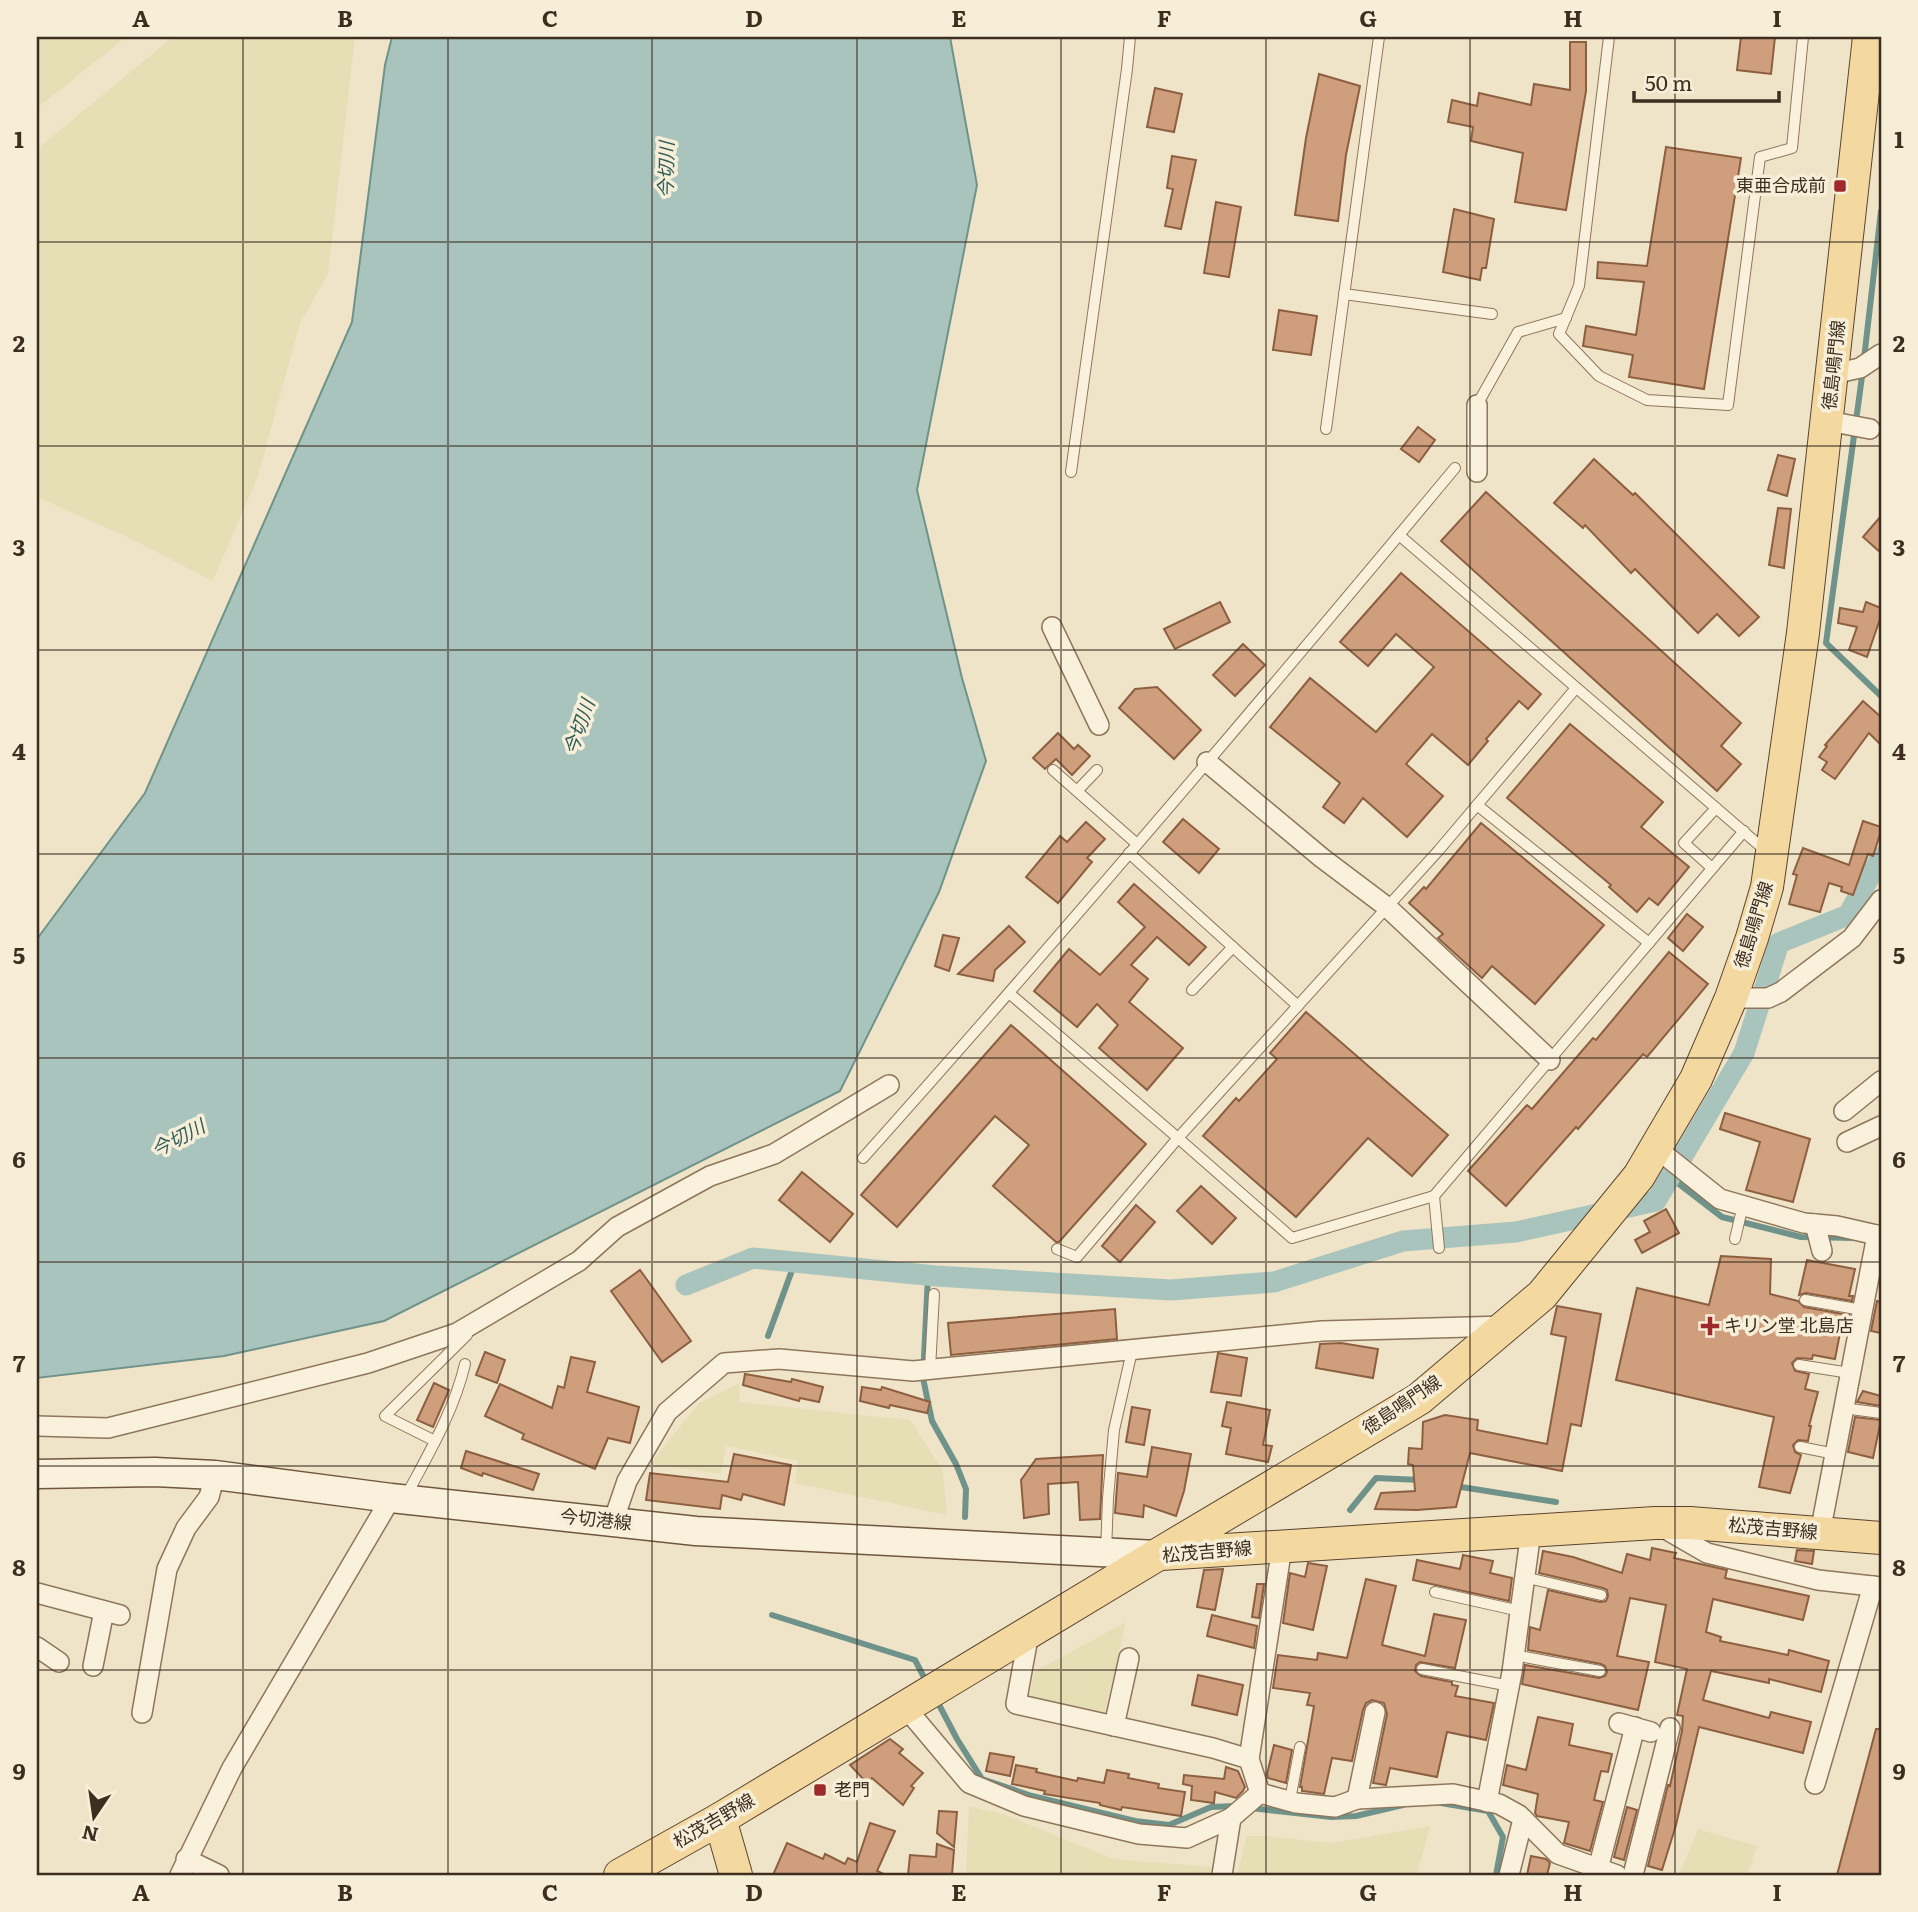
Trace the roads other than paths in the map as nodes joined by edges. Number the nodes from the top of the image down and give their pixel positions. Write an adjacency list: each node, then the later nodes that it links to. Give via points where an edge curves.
1 (1130, 37): 16 (lane)
2 (1379, 37): 6 (lane)
3 (1609, 37): 8 (lane, via 1579,286)
4 (1803, 37): 8 (lane, via 1792,148 1760,157 1728,405 1647,400 1599,376 1559,334)
5 (1869, 37): 10 (main road, 徳島鳴門線)
6 (1344, 294): 7 (lane); 14 (lane)
7 (1492, 314)
8 (1566, 318): 11 (lane, via 1518,332)
9 (1881, 354): 10 (street, via 1860,368)
10 (1833, 374): 12 (main road, 徳島鳴門線)
11 (1477, 405): 17 (street)
12 (1828, 421): 13 (street); 31 (main road, 徳島鳴門線)
13 (1876, 428)
14 (1326, 429)
15 (1455, 468): 18 (lane)
16 (1071, 472)
17 (1477, 472)
18 (1399, 536): 20 (lane); 22 (lane)
19 (1052, 626): 21 (street)
20 (1576, 688): 26 (lane); 27 (lane)
21 (1099, 726)
22 (1207, 762): 29 (lane); 34 (street)
23 (1053, 770): 25 (lane)
24 (1097, 770): 25 (lane)
25 (1077, 791): 29 (lane)
26 (1477, 805): 34 (lane); 35 (lane)
27 (1716, 808): 28 (lane); 32 (lane, via 1684,843)
28 (1744, 831): 31 (lane); 32 (lane)
29 (1137, 844): 30 (lane)
30 (1129, 853): 36 (lane); 38 (lane)
31 (1772, 855): 39 (main road, 徳島鳴門線, via 1767,887)
32 (1712, 868): 35 (lane)
33 (1881, 900): 39 (street, via 1852,938 1781,992 1769,998)
34 (1387, 908): 40 (lane); 41 (street)
35 (1649, 943): 41 (lane)
36 (1233, 947): 37 (lane); 40 (lane)
37 (1192, 990)
38 (1009, 993): 46 (lane); 49 (lane)
39 (1731, 998): 48 (main road, 徳島鳴門線, via 1696,1079)
40 (1298, 1006): 46 (lane)
41 (1550, 1060): 50 (lane)
42 (1881, 1081): 44 (street)
43 (889, 1084): 61 (street, via 774,1154 710,1176 617,1227 579,1261)
44 (1843, 1111)
45 (1881, 1126): 47 (street)
46 (1178, 1138): 50 (lane, via 1292,1238); 56 (lane, via 1077,1257)
47 (1847, 1142)
48 (1656, 1148): 51 (street, via 1720,1199); 62 (main road, 徳島鳴門線, via 1623,1197 1542,1295)
49 (863, 1158)
50 (1434, 1196): 55 (lane)
51 (1743, 1205): 52 (street); 54 (lane)
52 (1815, 1224): 53 (street); 57 (street)
53 (1879, 1236): 60 (street)
54 (1735, 1239)
55 (1439, 1248)
56 (1057, 1249)
57 (1822, 1251)
58 (934, 1294): 66 (lane)
59 (1805, 1300): 60 (lane)
60 (1862, 1310): 67 (street)
61 (486, 1316): 71 (lane); 72 (street, via 457,1334 368,1363 108,1428)
62 (1506, 1326): 63 (street, via 1322,1331); 86 (main road, 徳島鳴門線, via 1419,1399)
63 (1132, 1351): 66 (street); 85 (lane, via 1114,1430)
64 (465, 1364): 73 (lane)
65 (1799, 1365): 67 (lane)
66 (930, 1369): 79 (street, via 779,1359 724,1363 667,1412 627,1481)
67 (1850, 1373): 68 (street)
68 (1843, 1408): 70 (lane); 75 (street)
69 (373, 1413): 71 (lane)
70 (1881, 1413)
71 (385, 1416): 73 (lane)
72 (37, 1426)
73 (435, 1441): 78 (lane)
74 (1800, 1447): 75 (lane)
75 (1835, 1454): 82 (street)
76 (37, 1474): 77 (main road, 今切港線)
77 (215, 1475): 78 (main road, 今切港線); 104 (street, via 209,1497 186,1528 167,1569)
78 (398, 1499): 79 (main road, 今切港線); 116 (street, via 232,1768)
79 (613, 1522): 85 (main road, 今切港線, via 696,1531)
80 (1655, 1523): 81 (main road, 松茂吉野線); 82 (main road, 松茂吉野線); 88 (street, via 1707,1553 1818,1580)
81 (1531, 1531): 84 (main road, 松茂吉野線); 87 (street)
82 (1820, 1533): 83 (main road, 松茂吉野線)
83 (1881, 1538)
84 (1282, 1546): 86 (main road, 松茂吉野線); 107 (street)
85 (1106, 1552): 86 (main road, 今切港線)
86 (1157, 1555): 93 (main road, 松茂吉野線)
87 (1524, 1577): 91 (lane); 92 (street)
88 (1877, 1586): 108 (street)
89 (37, 1592): 98 (street, via 112,1613)
90 (1435, 1592): 92 (lane)
91 (1601, 1595)
92 (1520, 1611): 95 (street)
93 (1029, 1632): 102 (main road, 松茂吉野線); 105 (street, via 1016,1704)
94 (37, 1647): 97 (street)
95 (1514, 1654): 100 (lane); 101 (street)
96 (1129, 1658): 105 (street)
97 (59, 1662)
98 (93, 1666)
99 (1422, 1669): 101 (lane)
100 (1600, 1671)
101 (1510, 1686): 112 (street)
102 (905, 1707): 113 (street, via 969,1783 1024,1806 1139,1834 1187,1838); 114 (main road, 松茂吉野線)
103 (1375, 1712): 110 (street)
104 (142, 1713)
105 (1114, 1726): 107 (street)
106 (1300, 1746): 111 (lane)
107 (1249, 1759): 109 (street)
108 (1815, 1784)
109 (1260, 1793): 111 (street); 113 (street)
110 (1357, 1799): 111 (street, via 1335,1807); 112 (street, via 1453,1794)
111 (1290, 1800)
112 (1487, 1802): 115 (street)
113 (1231, 1818): 121 (street)
114 (720, 1819): 119 (main road, 松茂吉野線); 120 (main road)
115 (1523, 1819): 117 (street, via 1558,1854); 122 (street)
116 (183, 1867): 118 (street)
117 (1598, 1872): 123 (street, via 1644,1728)
118 (219, 1875)
119 (620, 1875)
120 (736, 1875)
121 (1222, 1875)
122 (1509, 1875)
123 (1633, 1875)

